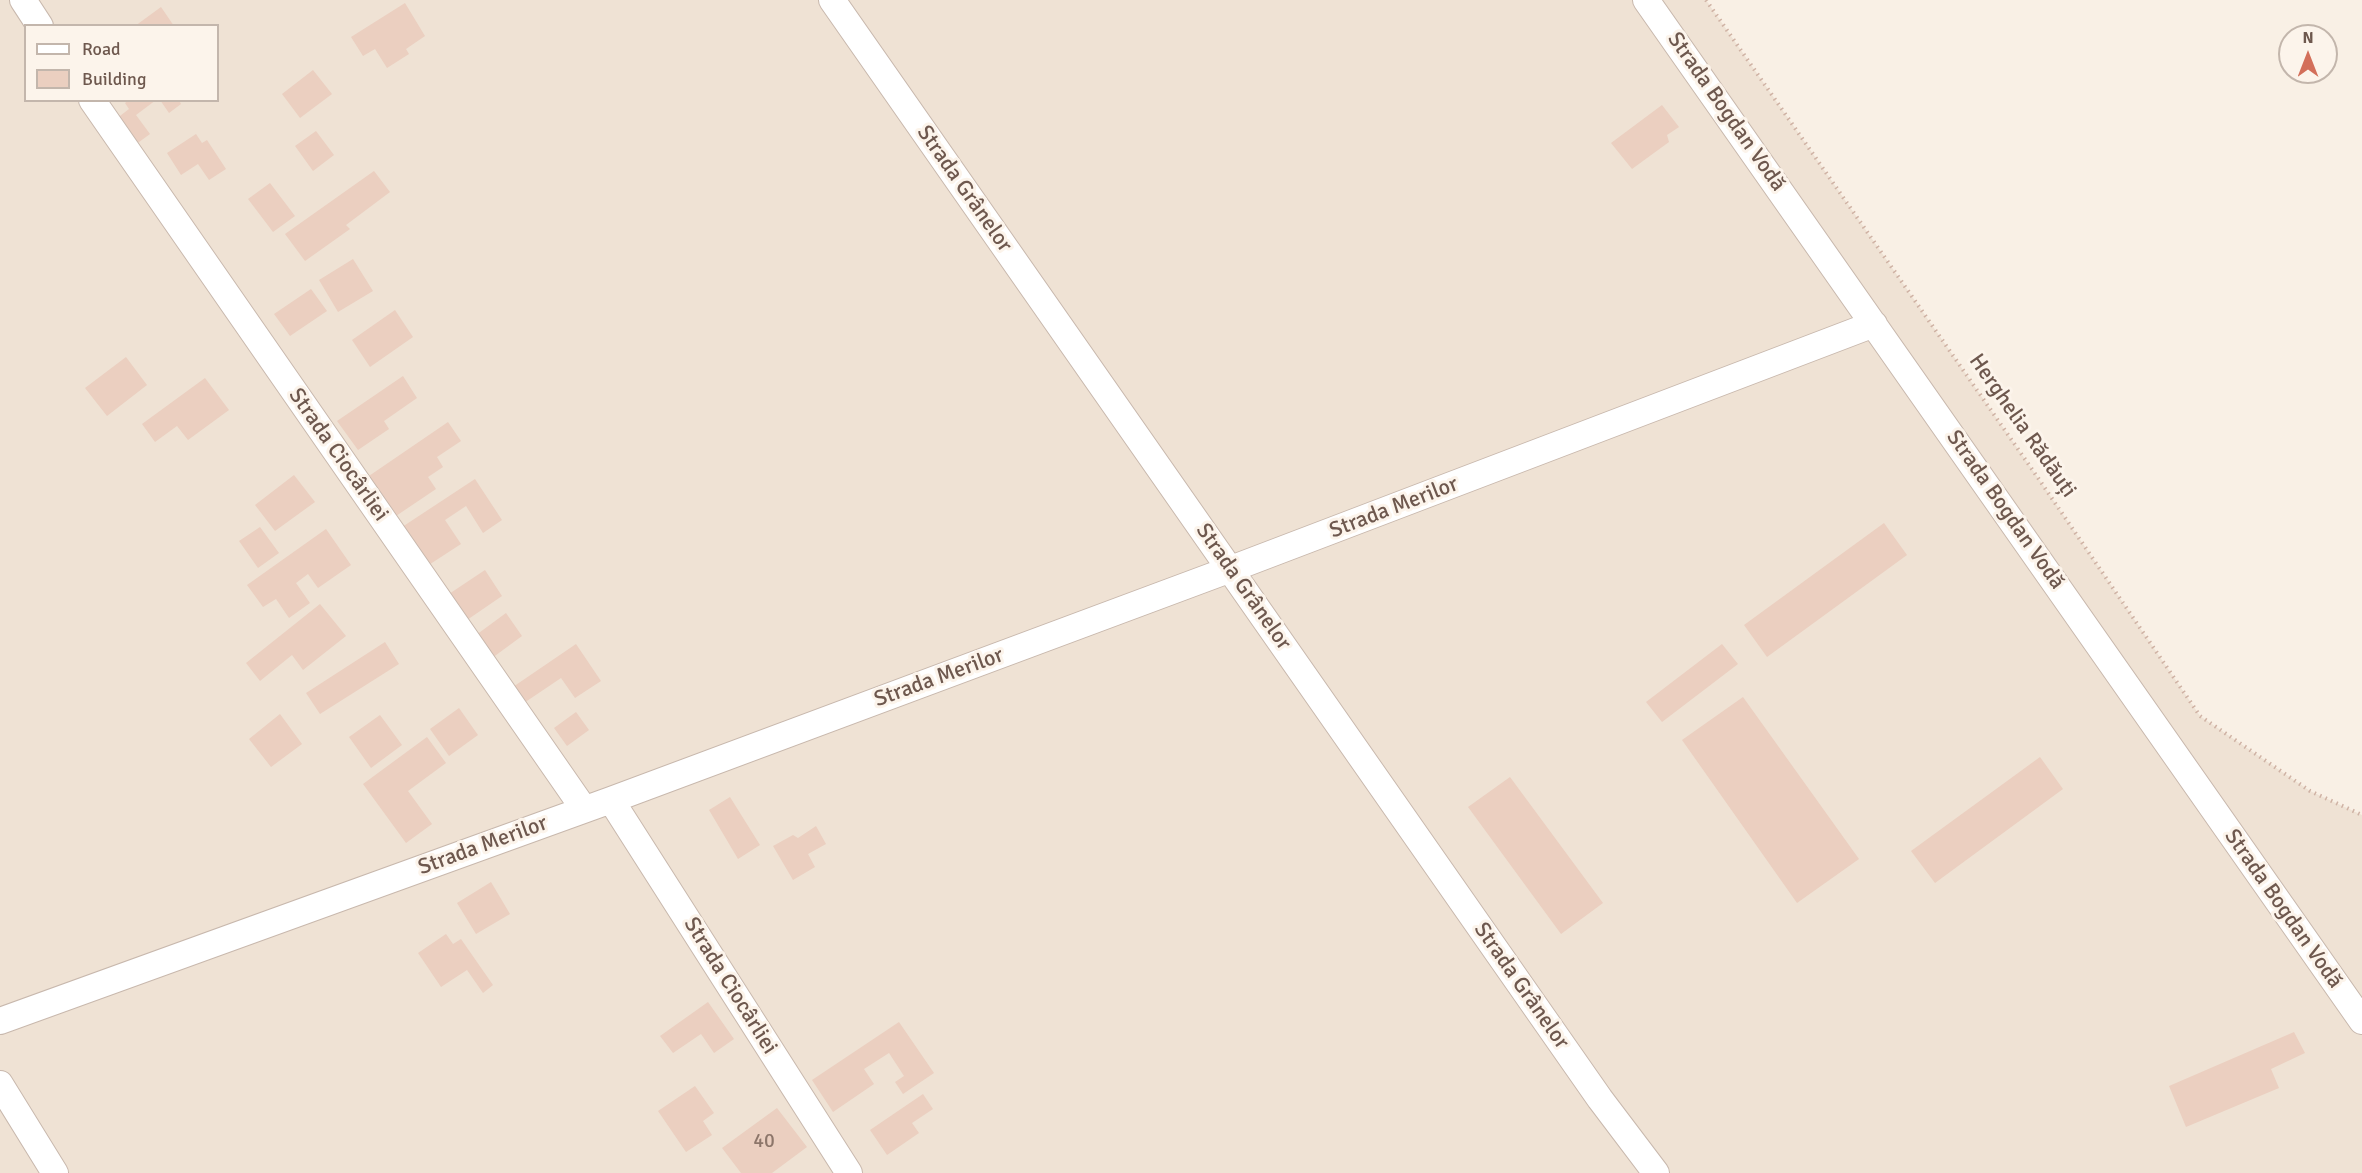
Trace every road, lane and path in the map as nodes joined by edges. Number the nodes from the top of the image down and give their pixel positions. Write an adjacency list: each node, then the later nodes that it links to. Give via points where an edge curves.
1 (22, 0): 5 (street)
2 (832, 0): 8 (street, Strada Grânelor)
3 (1646, 0): 7 (street, Strada Bogdan Vodă)
4 (1706, 0): 11 (path, Herghelia Rădăuți, via 2200,716 2310,790)
5 (39, 24)
6 (93, 102): 10 (street, Strada Ciocârliei)
7 (1874, 324): 8 (street, Strada Merilor); 13 (street, Strada Bogdan Vodă)
8 (1231, 569): 9 (street, Strada Merilor); 17 (street, Strada Grânelor, via 1600,1099)
9 (611, 800): 10 (street, Strada Merilor); 16 (street, Strada Ciocârliei)
10 (584, 809): 12 (street, Strada Merilor)
11 (2362, 816)
12 (0, 1021)
13 (2362, 1022)
14 (0, 1084): 15 (street)
15 (55, 1173)
16 (849, 1173)
17 (1656, 1173)

